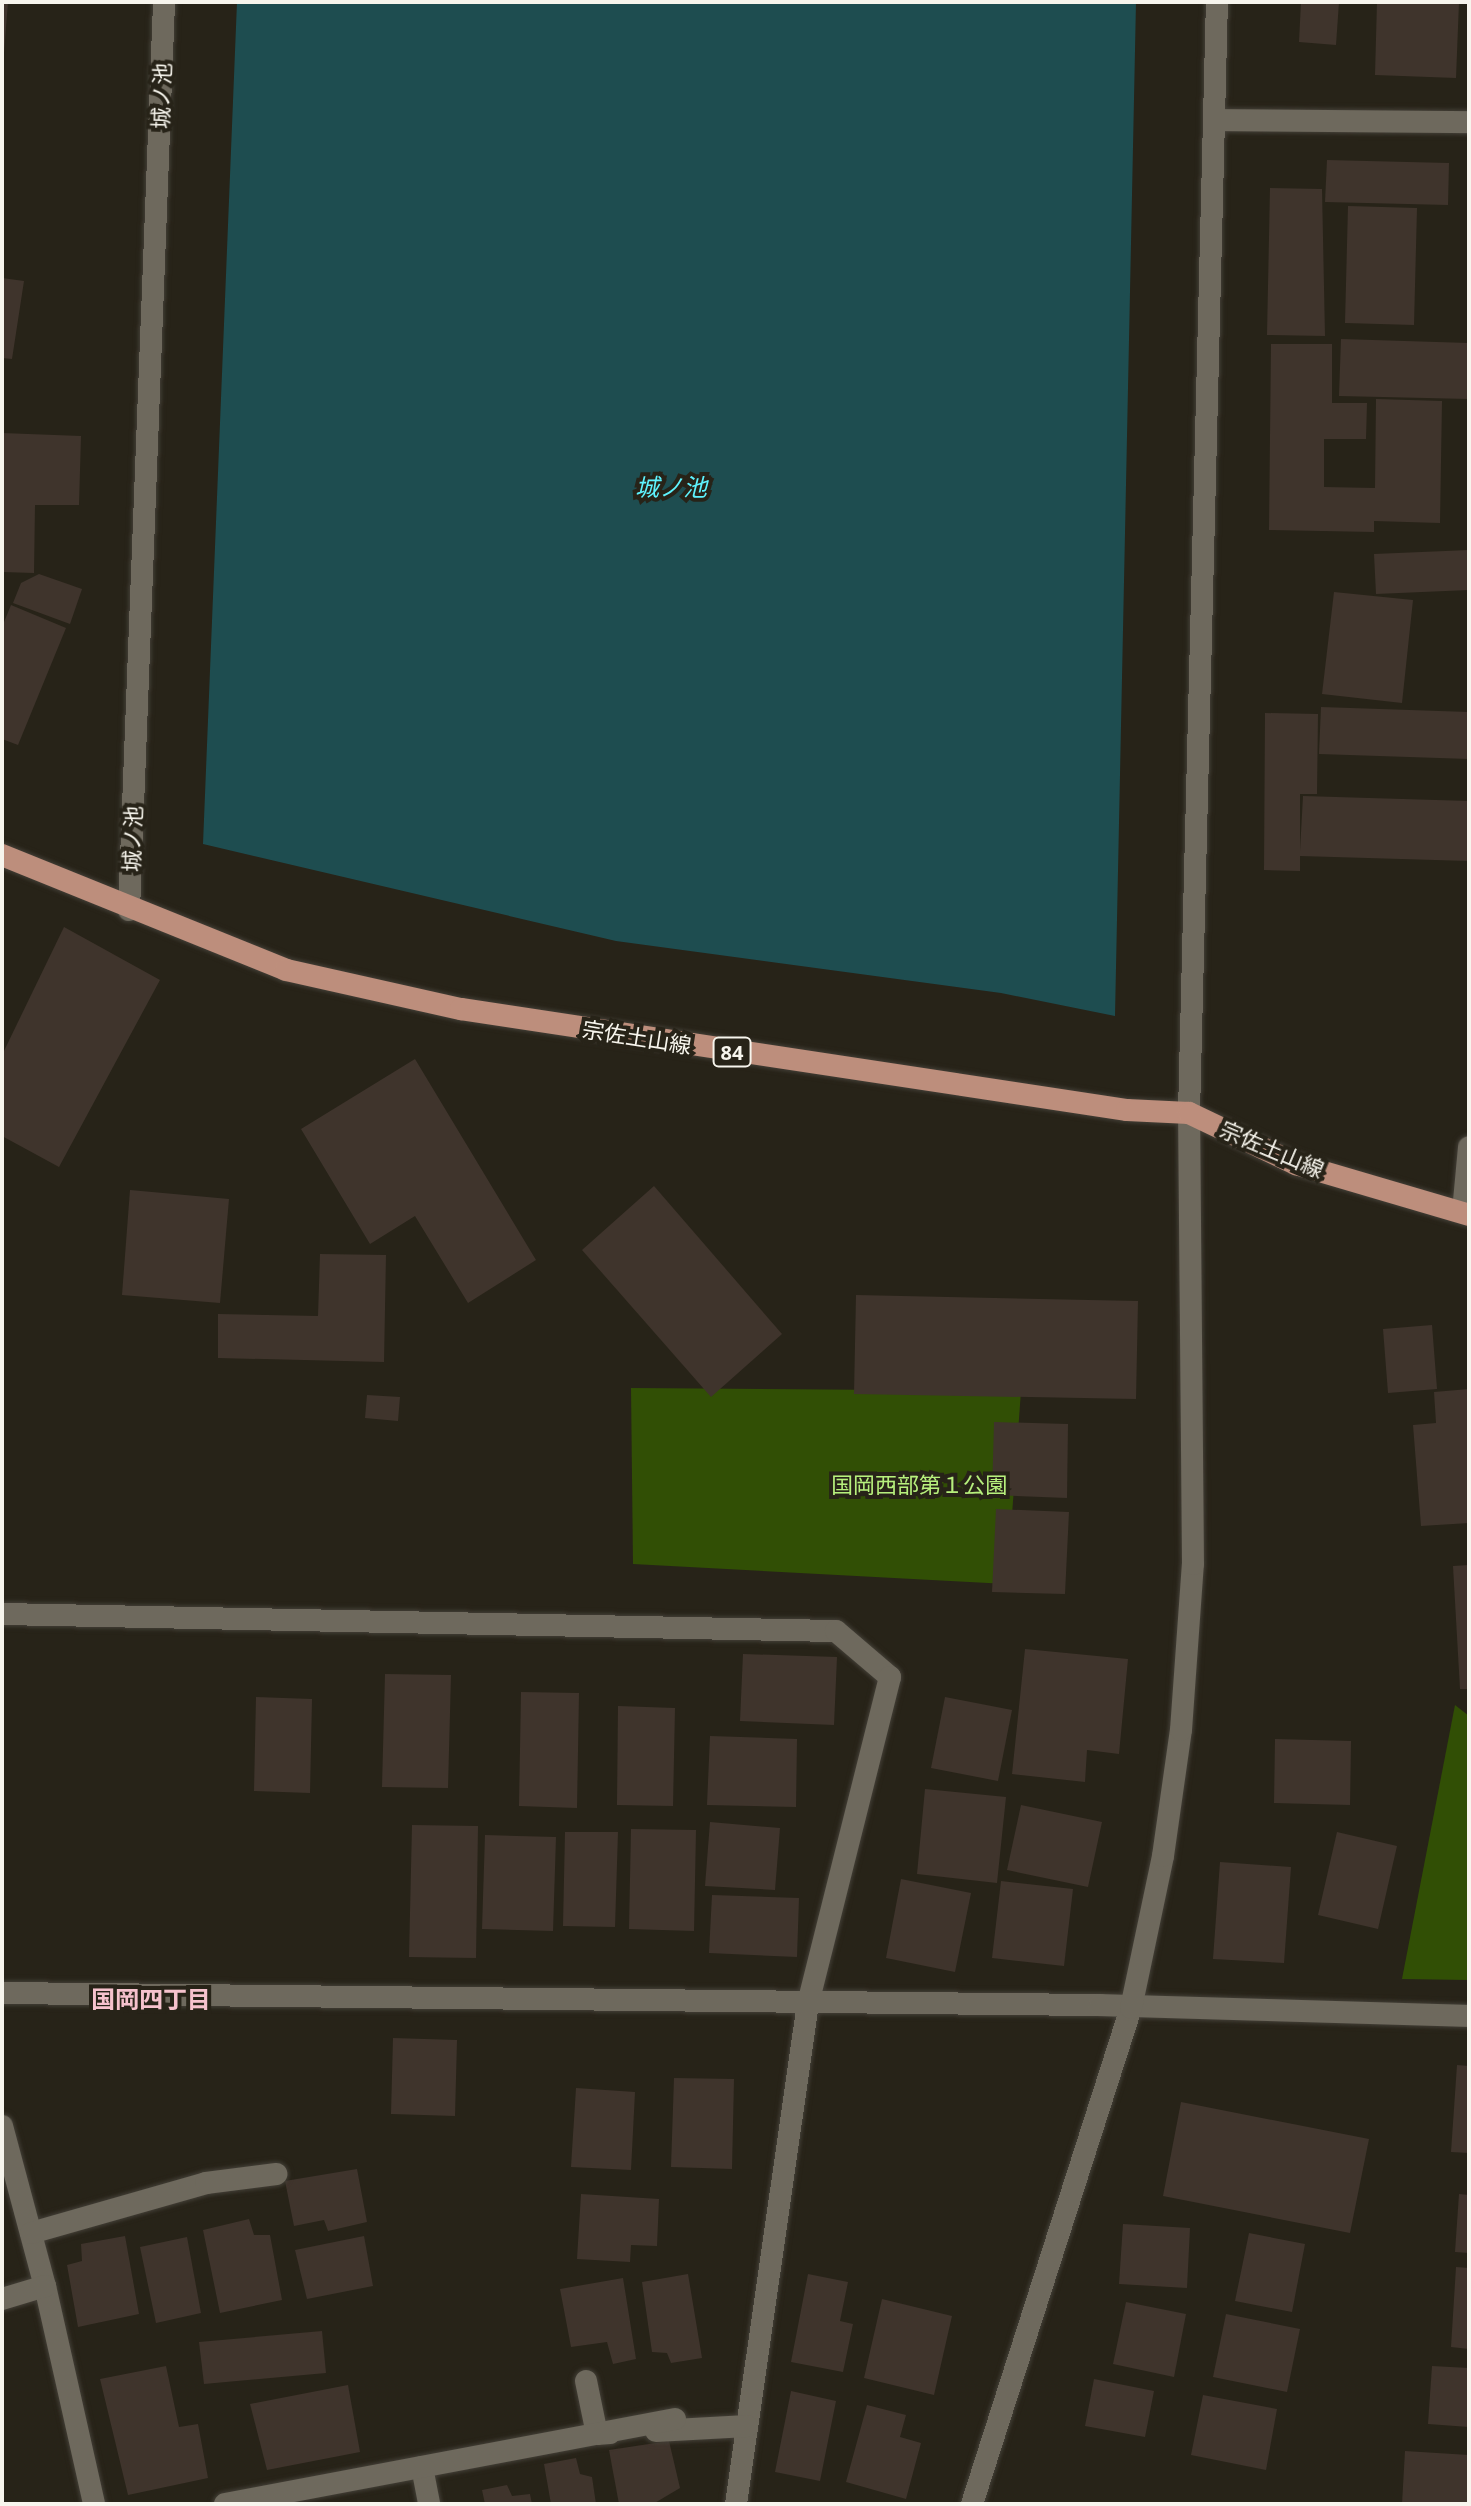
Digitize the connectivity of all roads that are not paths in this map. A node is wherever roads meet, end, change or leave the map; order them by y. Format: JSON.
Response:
{"nodes":[{"id":1,"x":164,"y":2,"type":"edge"},
{"id":2,"x":1217,"y":2,"type":"edge"},
{"id":3,"x":1218,"y":120,"type":"junction"},
{"id":4,"x":1469,"y":122,"type":"edge"},
{"id":5,"x":2,"y":855,"type":"edge"},
{"id":6,"x":129,"y":910,"type":"junction"},
{"id":7,"x":1189,"y":1113,"type":"junction"},
{"id":8,"x":1469,"y":1147,"type":"edge"},
{"id":9,"x":1466,"y":1214,"type":"edge"},
{"id":10,"x":2,"y":1614,"type":"edge"},
{"id":11,"x":2,"y":1993,"type":"edge"},
{"id":12,"x":808,"y":2003,"type":"junction"},
{"id":13,"x":1131,"y":2008,"type":"junction"},
{"id":14,"x":1469,"y":2016,"type":"edge"},
{"id":15,"x":2,"y":2126,"type":"edge"},
{"id":16,"x":276,"y":2174,"type":"dead end"},
{"id":17,"x":31,"y":2233,"type":"junction"},
{"id":18,"x":45,"y":2286,"type":"junction"},
{"id":19,"x":2,"y":2299,"type":"edge"},
{"id":20,"x":586,"y":2381,"type":"dead end"},
{"id":21,"x":675,"y":2419,"type":"dead end"},
{"id":22,"x":747,"y":2426,"type":"junction"},
{"id":23,"x":597,"y":2434,"type":"junction"},
{"id":24,"x":422,"y":2467,"type":"junction"},
{"id":25,"x":94,"y":2504,"type":"edge"},
{"id":26,"x":225,"y":2504,"type":"edge"},
{"id":27,"x":429,"y":2504,"type":"edge"},
{"id":28,"x":736,"y":2504,"type":"edge"},
{"id":29,"x":972,"y":2504,"type":"edge"}],
"edges":[{"from":1,"to":6,"type":"street","name":"城ノ池"},
{"from":2,"to":3,"type":"street"},
{"from":3,"to":4,"type":"street"},
{"from":3,"to":7,"type":"street"},
{"from":5,"to":6,"type":"main road","name":"宗佐土山線","number":"84"},
{"from":6,"to":7,"type":"main road","name":"宗佐土山線","number":"84"},
{"from":7,"to":9,"type":"main road","name":"宗佐土山線","number":"84"},
{"from":7,"to":13,"type":"street"},
{"from":8,"to":9,"type":"street"},
{"from":10,"to":12,"type":"street"},
{"from":11,"to":12,"type":"street"},
{"from":12,"to":13,"type":"street"},
{"from":12,"to":22,"type":"street"},
{"from":13,"to":14,"type":"street"},
{"from":13,"to":29,"type":"street"},
{"from":15,"to":17,"type":"street"},
{"from":16,"to":17,"type":"street"},
{"from":17,"to":18,"type":"street"},
{"from":18,"to":19,"type":"street"},
{"from":18,"to":25,"type":"street"},
{"from":20,"to":23,"type":"street"},
{"from":21,"to":23,"type":"street"},
{"from":22,"to":23,"type":"street"},
{"from":22,"to":28,"type":"street"},
{"from":23,"to":24,"type":"street"},
{"from":24,"to":26,"type":"street"},
{"from":24,"to":27,"type":"street"}]}
